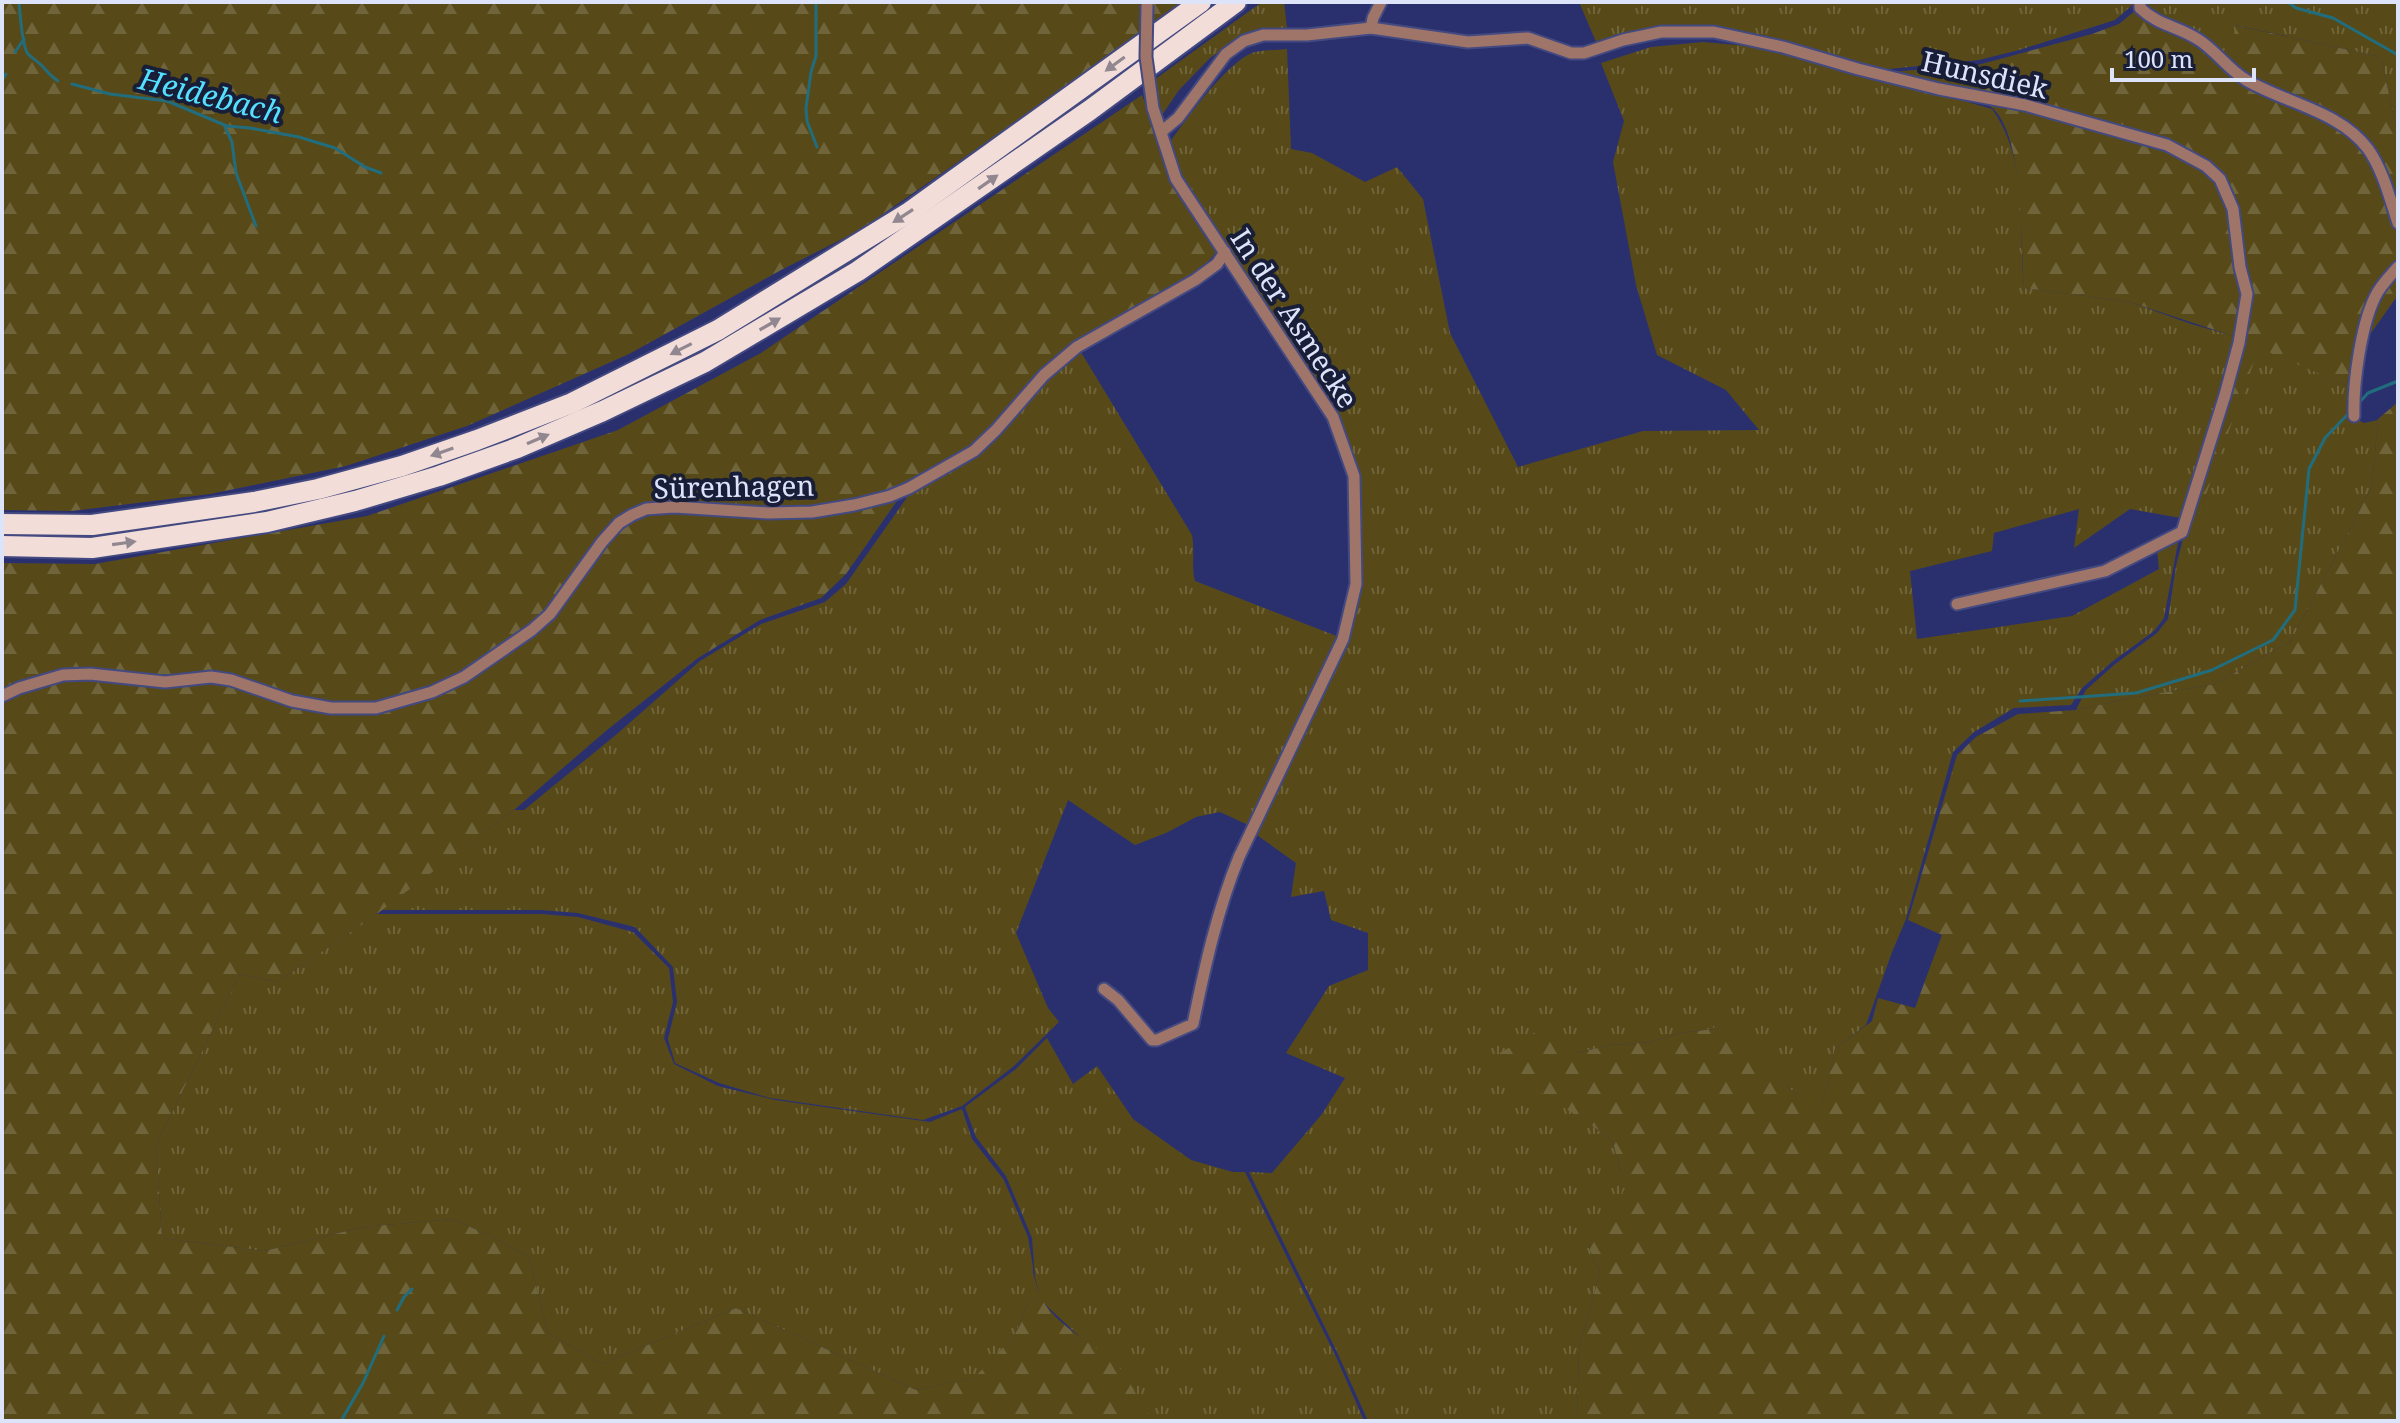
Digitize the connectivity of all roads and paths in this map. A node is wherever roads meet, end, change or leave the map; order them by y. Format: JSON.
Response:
{"nodes":[{"id":1,"x":1201,"y":2,"type":"edge"},
{"id":2,"x":1236,"y":2,"type":"edge"},
{"id":3,"x":1381,"y":2,"type":"edge"},
{"id":4,"x":2140,"y":2,"type":"edge"},
{"id":5,"x":1147,"y":3,"type":"edge"},
{"id":6,"x":1371,"y":28,"type":"junction"},
{"id":7,"x":1161,"y":132,"type":"junction"},
{"id":8,"x":2398,"y":223,"type":"edge"},
{"id":9,"x":1225,"y":252,"type":"junction"},
{"id":10,"x":2398,"y":267,"type":"edge"},
{"id":11,"x":2354,"y":416,"type":"dead end"},
{"id":12,"x":2,"y":524,"type":"edge"},
{"id":13,"x":2,"y":546,"type":"edge"},
{"id":14,"x":1957,"y":604,"type":"dead end"},
{"id":15,"x":2,"y":696,"type":"edge"},
{"id":16,"x":1104,"y":989,"type":"dead end"}],
"edges":[{"from":1,"to":12,"type":"highway","one_way":true},
{"from":13,"to":2,"type":"highway","one_way":true},
{"from":3,"to":6,"type":"street"},
{"from":4,"to":8,"type":"street"},
{"from":5,"to":7,"type":"street","name":"In der Asmecke","bridge":true},
{"from":6,"to":7,"type":"street","name":"Hunsdiek"},
{"from":6,"to":14,"type":"street","name":"Hunsdiek"},
{"from":7,"to":9,"type":"street","name":"In der Asmecke"},
{"from":9,"to":15,"type":"street","name":"Sürenhagen"},
{"from":9,"to":16,"type":"street","name":"In der Asmecke"},
{"from":10,"to":11,"type":"street"}]}
